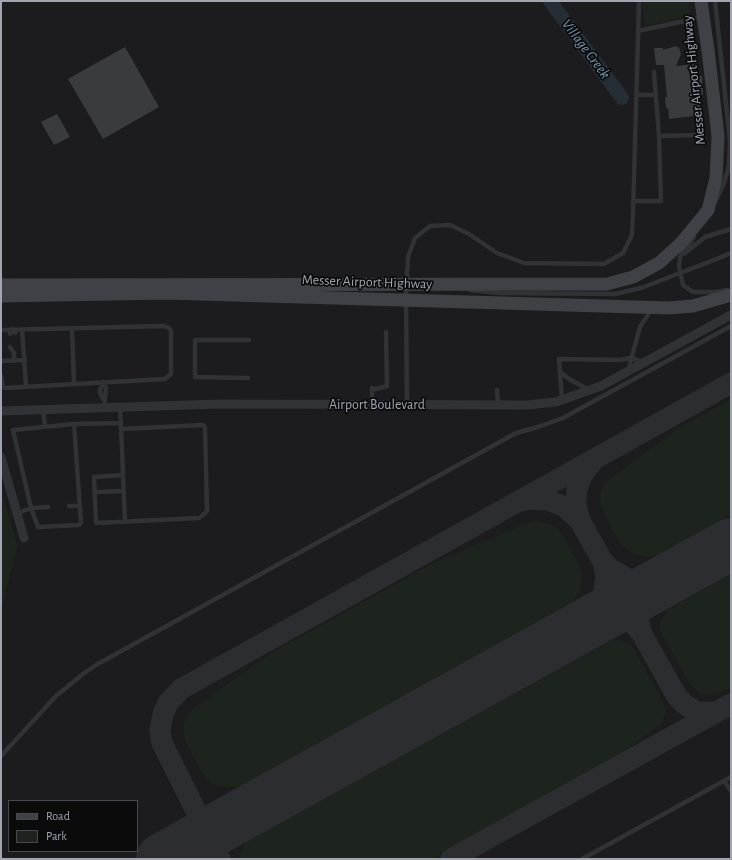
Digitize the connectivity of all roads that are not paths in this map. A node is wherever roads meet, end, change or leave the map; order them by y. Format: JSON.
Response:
{"nodes":[{"id":1,"x":639,"y":1,"type":"edge"},
{"id":2,"x":701,"y":1,"type":"edge"},
{"id":3,"x":715,"y":1,"type":"edge"},
{"id":4,"x":707,"y":17,"type":"dead end"},
{"id":5,"x":638,"y":31,"type":"junction"},
{"id":6,"x":713,"y":41,"type":"dead end"},
{"id":7,"x":720,"y":55,"type":"junction"},
{"id":8,"x":654,"y":72,"type":"dead end"},
{"id":9,"x":636,"y":95,"type":"junction"},
{"id":10,"x":656,"y":95,"type":"junction"},
{"id":11,"x":698,"y":135,"type":"dead end"},
{"id":12,"x":659,"y":136,"type":"junction"},
{"id":13,"x":633,"y":201,"type":"junction"},
{"id":14,"x":708,"y":210,"type":"junction"},
{"id":15,"x":731,"y":229,"type":"edge"},
{"id":16,"x":731,"y":253,"type":"edge"},
{"id":17,"x":680,"y":257,"type":"junction"},
{"id":18,"x":1,"y":285,"type":"edge"},
{"id":19,"x":406,"y":285,"type":"junction"},
{"id":20,"x":731,"y":289,"type":"edge"},
{"id":21,"x":731,"y":295,"type":"edge"},
{"id":22,"x":1,"y":296,"type":"edge"},
{"id":23,"x":406,"y":299,"type":"junction"},
{"id":24,"x":652,"y":308,"type":"junction"},
{"id":25,"x":731,"y":315,"type":"edge"},
{"id":26,"x":731,"y":326,"type":"edge"},
{"id":27,"x":22,"y":329,"type":"junction"},
{"id":28,"x":72,"y":329,"type":"junction"},
{"id":29,"x":1,"y":330,"type":"edge"},
{"id":30,"x":386,"y":332,"type":"dead end"},
{"id":31,"x":249,"y":340,"type":"dead end"},
{"id":32,"x":10,"y":347,"type":"dead end"},
{"id":33,"x":16,"y":347,"type":"dead end"},
{"id":34,"x":14,"y":353,"type":"junction"},
{"id":35,"x":631,"y":358,"type":"junction"},
{"id":36,"x":25,"y":360,"type":"junction"},
{"id":37,"x":1,"y":361,"type":"edge"},
{"id":38,"x":14,"y":361,"type":"junction"},
{"id":39,"x":646,"y":362,"type":"junction"},
{"id":40,"x":560,"y":372,"type":"junction"},
{"id":41,"x":627,"y":373,"type":"junction"},
{"id":42,"x":1,"y":378,"type":"edge"},
{"id":43,"x":248,"y":378,"type":"dead end"},
{"id":44,"x":74,"y":383,"type":"junction"},
{"id":45,"x":103,"y":383,"type":"junction"},
{"id":46,"x":26,"y":387,"type":"junction"},
{"id":47,"x":498,"y":390,"type":"dead end"},
{"id":48,"x":591,"y":390,"type":"junction"},
{"id":49,"x":562,"y":400,"type":"junction"},
{"id":50,"x":104,"y":404,"type":"junction"},
{"id":51,"x":372,"y":405,"type":"junction"},
{"id":52,"x":407,"y":405,"type":"junction"},
{"id":53,"x":498,"y":405,"type":"junction"},
{"id":54,"x":120,"y":407,"type":"junction"},
{"id":55,"x":43,"y":410,"type":"junction"},
{"id":56,"x":1,"y":411,"type":"edge"},
{"id":57,"x":74,"y":424,"type":"junction"},
{"id":58,"x":45,"y":426,"type":"junction"},
{"id":59,"x":121,"y":426,"type":"junction"},
{"id":60,"x":1,"y":457,"type":"edge"},
{"id":61,"x":3,"y":473,"type":"edge"},
{"id":62,"x":123,"y":475,"type":"junction"},
{"id":63,"x":124,"y":491,"type":"junction"},
{"id":64,"x":95,"y":492,"type":"junction"},
{"id":65,"x":69,"y":506,"type":"dead end"},
{"id":66,"x":80,"y":506,"type":"junction"},
{"id":67,"x":48,"y":507,"type":"dead end"},
{"id":68,"x":31,"y":508,"type":"junction"},
{"id":69,"x":18,"y":513,"type":"junction"},
{"id":70,"x":125,"y":522,"type":"junction"},
{"id":71,"x":24,"y":538,"type":"dead end"},
{"id":72,"x":1,"y":756,"type":"edge"},
{"id":73,"x":731,"y":777,"type":"edge"},
{"id":74,"x":724,"y":781,"type":"junction"},
{"id":75,"x":731,"y":791,"type":"edge"},
{"id":76,"x":582,"y":859,"type":"edge"}],
"edges":[{"from":1,"to":5,"type":"lane"},
{"from":2,"to":14,"type":"main road","name":"Messer Airport Highway","bridge":true},
{"from":3,"to":7,"type":"lane"},
{"from":4,"to":5,"type":"lane"},
{"from":5,"to":9,"type":"lane"},
{"from":6,"to":7,"type":"lane"},
{"from":7,"to":14,"type":"lane"},
{"from":8,"to":10,"type":"lane"},
{"from":9,"to":10,"type":"lane"},
{"from":9,"to":13,"type":"lane"},
{"from":10,"to":12,"type":"lane"},
{"from":11,"to":12,"type":"lane"},
{"from":12,"to":13,"type":"lane"},
{"from":13,"to":19,"type":"lane"},
{"from":14,"to":17,"type":"lane"},
{"from":14,"to":19,"type":"main road","name":"Messer Airport Highway"},
{"from":15,"to":17,"type":"lane"},
{"from":16,"to":19,"type":"lane","name":"Messer Airport Highway","bridge":true},
{"from":17,"to":20,"type":"lane"},
{"from":18,"to":19,"type":"main road","name":"Messer Airport Highway"},
{"from":19,"to":23,"type":"lane"},
{"from":21,"to":24,"type":"main road","name":"Messer Airport Highway"},
{"from":22,"to":23,"type":"main road","name":"Messer Airport Highway"},
{"from":23,"to":24,"type":"main road","name":"Messer Airport Highway"},
{"from":23,"to":52,"type":"lane"},
{"from":24,"to":35,"type":"lane"},
{"from":25,"to":39,"type":"street","name":"Airport Boulevard"},
{"from":26,"to":72,"type":"lane"},
{"from":27,"to":28,"type":"lane"},
{"from":27,"to":29,"type":"lane"},
{"from":27,"to":36,"type":"lane"},
{"from":28,"to":44,"type":"lane"},
{"from":28,"to":45,"type":"lane"},
{"from":30,"to":51,"type":"lane"},
{"from":31,"to":43,"type":"lane"},
{"from":32,"to":34,"type":"lane"},
{"from":33,"to":34,"type":"lane"},
{"from":34,"to":38,"type":"lane"},
{"from":35,"to":39,"type":"lane"},
{"from":35,"to":40,"type":"lane"},
{"from":35,"to":41,"type":"lane"},
{"from":36,"to":38,"type":"lane"},
{"from":36,"to":46,"type":"lane"},
{"from":37,"to":38,"type":"lane"},
{"from":39,"to":41,"type":"street","name":"Airport Boulevard"},
{"from":40,"to":48,"type":"lane"},
{"from":40,"to":49,"type":"lane"},
{"from":41,"to":48,"type":"street","name":"Airport Boulevard"},
{"from":42,"to":46,"type":"lane"},
{"from":44,"to":45,"type":"lane"},
{"from":44,"to":46,"type":"lane"},
{"from":45,"to":50,"type":"lane"},
{"from":47,"to":53,"type":"lane"},
{"from":48,"to":49,"type":"street","name":"Airport Boulevard"},
{"from":49,"to":53,"type":"street","name":"Airport Boulevard"},
{"from":50,"to":54,"type":"street","name":"Airport Boulevard"},
{"from":50,"to":55,"type":"street","name":"Airport Boulevard"},
{"from":51,"to":52,"type":"street","name":"Airport Boulevard"},
{"from":51,"to":54,"type":"street","name":"Airport Boulevard"},
{"from":52,"to":53,"type":"street","name":"Airport Boulevard"},
{"from":54,"to":59,"type":"lane"},
{"from":55,"to":56,"type":"street","name":"Airport Boulevard"},
{"from":55,"to":58,"type":"lane"},
{"from":57,"to":58,"type":"lane"},
{"from":57,"to":59,"type":"lane"},
{"from":57,"to":66,"type":"lane"},
{"from":58,"to":68,"type":"lane"},
{"from":59,"to":62,"type":"lane"},
{"from":59,"to":70,"type":"lane"},
{"from":60,"to":61,"type":"street"},
{"from":61,"to":69,"type":"street"},
{"from":62,"to":63,"type":"lane"},
{"from":62,"to":64,"type":"lane"},
{"from":63,"to":64,"type":"lane"},
{"from":63,"to":70,"type":"lane"},
{"from":64,"to":70,"type":"lane"},
{"from":65,"to":66,"type":"lane"},
{"from":66,"to":68,"type":"lane"},
{"from":67,"to":68,"type":"lane"},
{"from":68,"to":69,"type":"lane"},
{"from":69,"to":71,"type":"street"},
{"from":73,"to":74,"type":"lane"},
{"from":74,"to":75,"type":"lane"},
{"from":74,"to":76,"type":"lane"}]}
